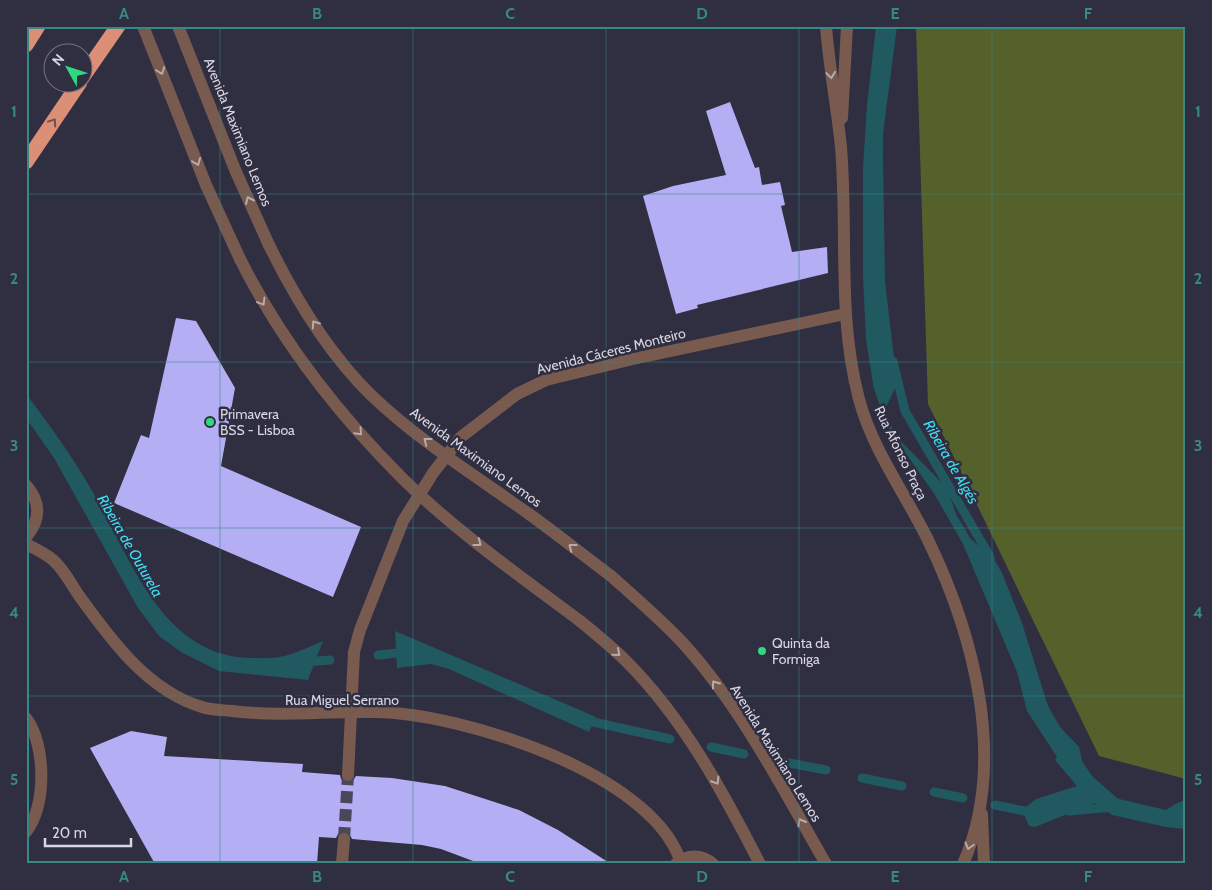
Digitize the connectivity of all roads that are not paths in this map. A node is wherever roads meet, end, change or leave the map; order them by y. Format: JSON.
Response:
{"nodes":[{"id":1,"x":38,"y":26,"type":"edge"},
{"id":2,"x":118,"y":26,"type":"edge"},
{"id":3,"x":143,"y":26,"type":"edge"},
{"id":4,"x":178,"y":26,"type":"edge"},
{"id":5,"x":826,"y":26,"type":"edge"},
{"id":6,"x":847,"y":26,"type":"edge"},
{"id":7,"x":26,"y":45,"type":"edge"},
{"id":8,"x":92,"y":64,"type":"edge"},
{"id":9,"x":73,"y":92,"type":"edge"},
{"id":10,"x":841,"y":148,"type":"junction"},
{"id":11,"x":26,"y":162,"type":"edge"},
{"id":12,"x":845,"y":314,"type":"junction"},
{"id":13,"x":26,"y":484,"type":"edge"},
{"id":14,"x":26,"y":537,"type":"edge"},
{"id":15,"x":26,"y":544,"type":"edge"},
{"id":16,"x":352,"y":712,"type":"junction"},
{"id":17,"x":26,"y":718,"type":"edge"},
{"id":18,"x":348,"y":775,"type":"tunnel mouth"},
{"id":19,"x":981,"y":794,"type":"junction"},
{"id":20,"x":26,"y":832,"type":"edge"},
{"id":21,"x":344,"y":839,"type":"tunnel mouth"},
{"id":22,"x":678,"y":862,"type":"edge"},
{"id":23,"x":342,"y":864,"type":"edge"},
{"id":24,"x":713,"y":864,"type":"edge"},
{"id":25,"x":760,"y":864,"type":"edge"},
{"id":26,"x":826,"y":864,"type":"edge"},
{"id":27,"x":963,"y":864,"type":"edge"},
{"id":28,"x":984,"y":864,"type":"edge"}],
"edges":[{"from":1,"to":7,"type":"highway"},
{"from":2,"to":8,"type":"highway"},
{"from":3,"to":25,"type":"street","one_way":true,"bridge":true},
{"from":26,"to":4,"type":"street","name":"Avenida Maximiano Lemos","one_way":true,"bridge":true},
{"from":5,"to":10,"type":"street","name":"Rua Afonso Praça","one_way":true},
{"from":6,"to":10,"type":"street"},
{"from":11,"to":9,"type":"highway","one_way":true},
{"from":10,"to":12,"type":"street","name":"Rua Afonso Praça"},
{"from":12,"to":16,"type":"street","name":"Avenida Cáceres Monteiro"},
{"from":12,"to":19,"type":"street","name":"Rua Afonso Praça"},
{"from":13,"to":14,"type":"street"},
{"from":15,"to":16,"type":"street","name":"Rua Miguel Serrano"},
{"from":16,"to":18,"type":"street","name":"Avenida Cáceres Monteiro"},
{"from":16,"to":22,"type":"street","name":"Rua Miguel Serrano"},
{"from":17,"to":20,"type":"street"},
{"from":19,"to":27,"type":"street","name":"Rua Afonso Praça","one_way":true},
{"from":19,"to":28,"type":"street","name":"Rua Afonso Praça"},
{"from":21,"to":23,"type":"street"},
{"from":22,"to":24,"type":"street","name":"Rua Miguel Serrano"}]}
